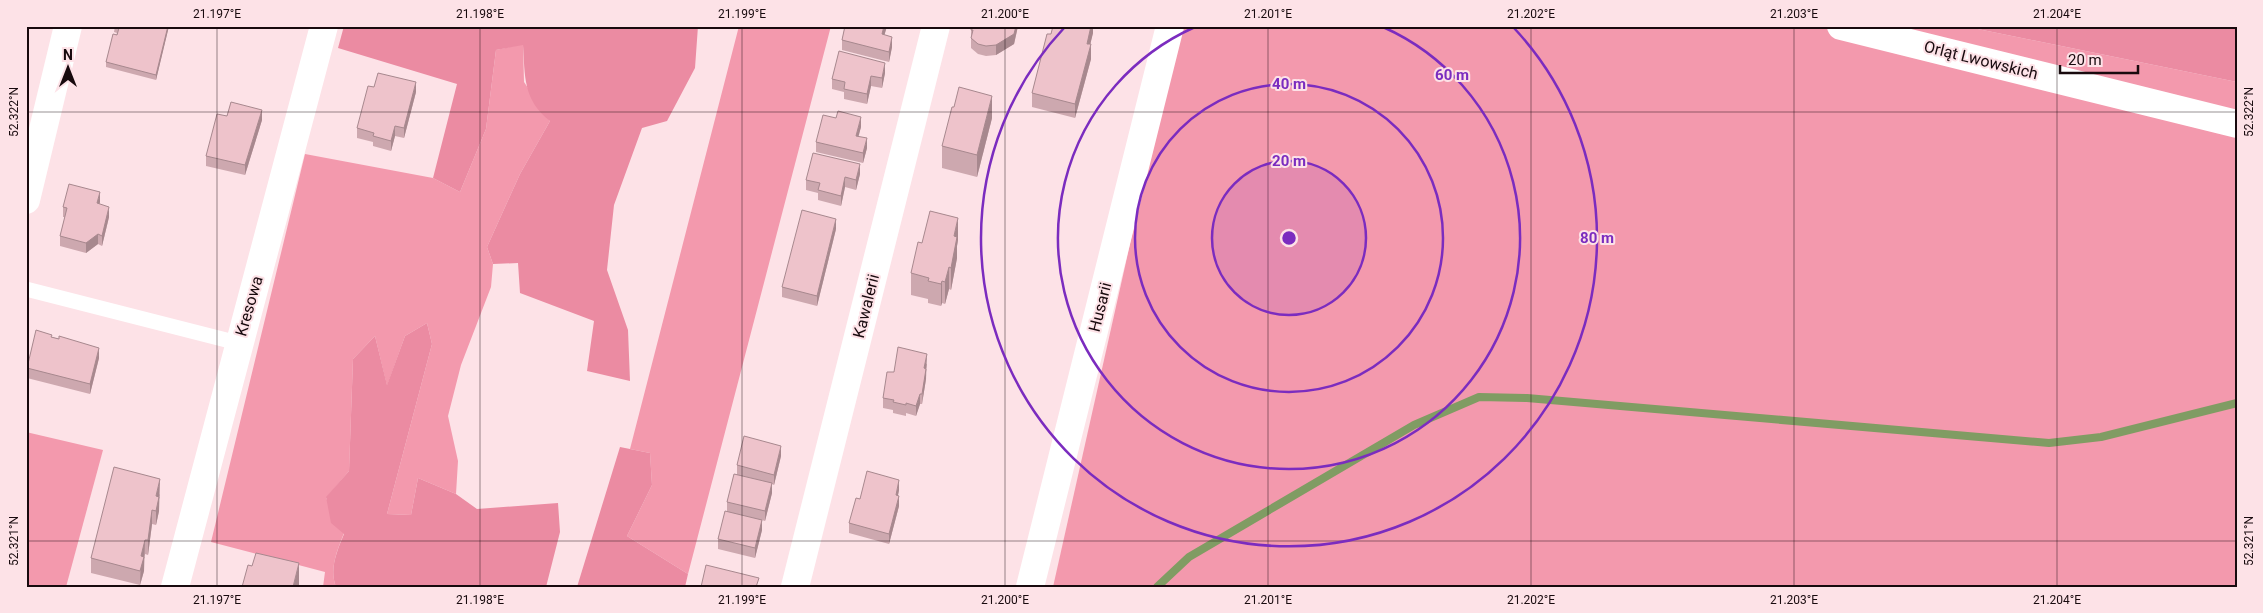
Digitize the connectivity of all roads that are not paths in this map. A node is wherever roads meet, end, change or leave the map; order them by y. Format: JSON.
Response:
{"nodes":[{"id":1,"x":68,"y":26,"type":"edge"},
{"id":2,"x":324,"y":26,"type":"edge"},
{"id":3,"x":936,"y":26,"type":"edge"},
{"id":4,"x":1170,"y":26,"type":"edge"},
{"id":5,"x":1841,"y":26,"type":"edge"},
{"id":6,"x":2237,"y":124,"type":"edge"},
{"id":7,"x":26,"y":200,"type":"edge"},
{"id":8,"x":26,"y":289,"type":"edge"},
{"id":9,"x":238,"y":343,"type":"junction"},
{"id":10,"x":175,"y":587,"type":"edge"},
{"id":11,"x":795,"y":587,"type":"edge"},
{"id":12,"x":1030,"y":587,"type":"edge"}],
"edges":[{"from":1,"to":7,"type":"street"},
{"from":2,"to":9,"type":"street","name":"Kresowa"},
{"from":3,"to":11,"type":"street","name":"Kawalerii"},
{"from":4,"to":12,"type":"street","name":"Husarii"},
{"from":5,"to":6,"type":"street","name":"Orląt Lwowskich"},
{"from":8,"to":9,"type":"lane"},
{"from":9,"to":10,"type":"street","name":"Kresowa"}]}
